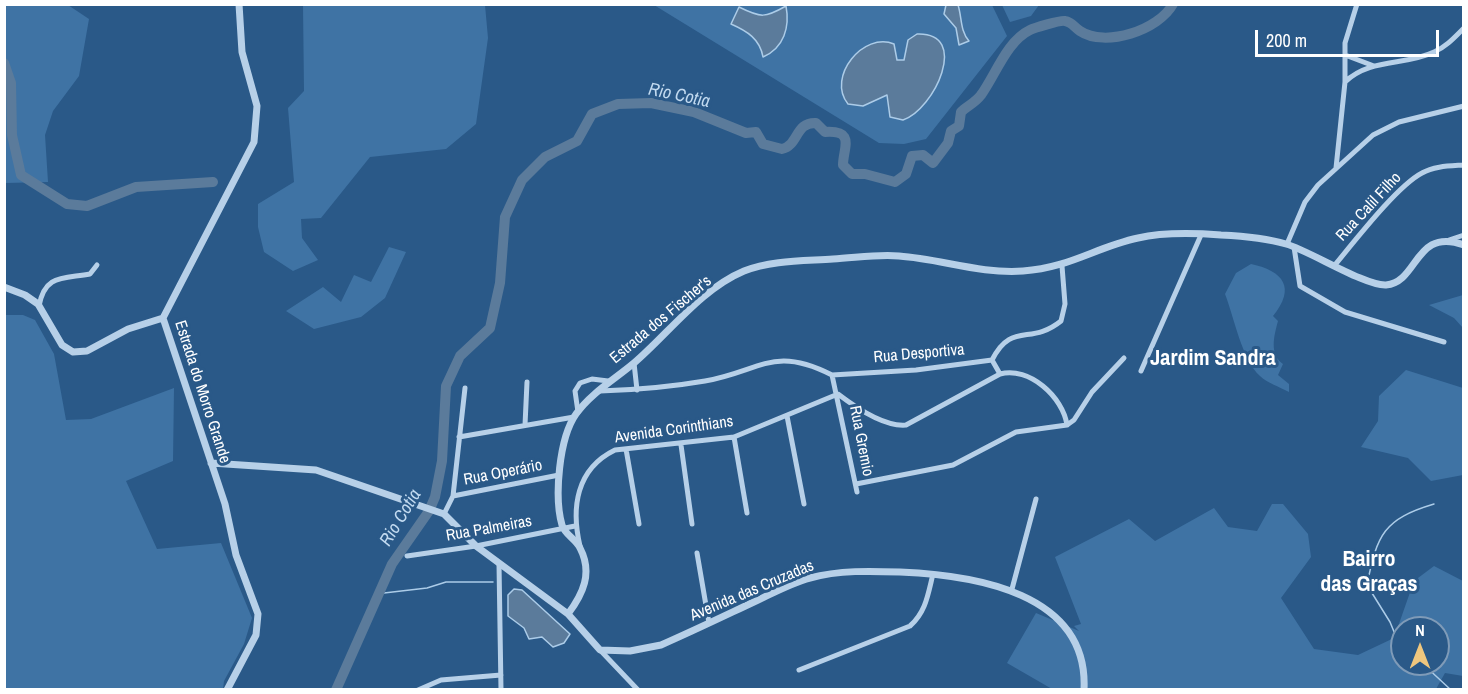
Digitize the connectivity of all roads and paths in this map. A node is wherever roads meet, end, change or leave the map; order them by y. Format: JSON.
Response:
{"nodes":[{"id":1,"x":239,"y":4,"type":"edge"},
{"id":2,"x":1357,"y":4,"type":"edge"},
{"id":3,"x":1464,"y":28,"type":"edge"},
{"id":4,"x":1345,"y":55,"type":"junction"},
{"id":5,"x":1374,"y":66,"type":"junction"},
{"id":6,"x":1345,"y":82,"type":"junction"},
{"id":7,"x":1464,"y":106,"type":"edge"},
{"id":8,"x":1464,"y":165,"type":"edge"},
{"id":9,"x":1336,"y":168,"type":"junction"},
{"id":10,"x":1201,"y":235,"type":"junction"},
{"id":11,"x":1464,"y":235,"type":"edge"},
{"id":12,"x":1449,"y":240,"type":"junction"},
{"id":13,"x":1464,"y":245,"type":"edge"},
{"id":14,"x":1290,"y":246,"type":"junction"},
{"id":15,"x":97,"y":266,"type":"dead end"},
{"id":16,"x":1062,"y":266,"type":"junction"},
{"id":17,"x":1334,"y":266,"type":"junction"},
{"id":18,"x":4,"y":287,"type":"edge"},
{"id":19,"x":39,"y":306,"type":"junction"},
{"id":20,"x":163,"y":318,"type":"junction"},
{"id":21,"x":1444,"y":342,"type":"dead end"},
{"id":22,"x":1124,"y":358,"type":"dead end"},
{"id":23,"x":992,"y":360,"type":"junction"},
{"id":24,"x":634,"y":363,"type":"junction"},
{"id":25,"x":1141,"y":371,"type":"dead end"},
{"id":26,"x":1000,"y":374,"type":"junction"},
{"id":27,"x":832,"y":375,"type":"junction"},
{"id":28,"x":608,"y":381,"type":"junction"},
{"id":29,"x":527,"y":382,"type":"dead end"},
{"id":30,"x":465,"y":388,"type":"dead end"},
{"id":31,"x":637,"y":390,"type":"junction"},
{"id":32,"x":600,"y":391,"type":"junction"},
{"id":33,"x":838,"y":394,"type":"junction"},
{"id":34,"x":576,"y":414,"type":"junction"},
{"id":35,"x":788,"y":416,"type":"junction"},
{"id":36,"x":525,"y":425,"type":"junction"},
{"id":37,"x":1067,"y":425,"type":"junction"},
{"id":38,"x":459,"y":437,"type":"junction"},
{"id":39,"x":734,"y":437,"type":"junction"},
{"id":40,"x":681,"y":445,"type":"junction"},
{"id":41,"x":626,"y":449,"type":"junction"},
{"id":42,"x":211,"y":464,"type":"junction"},
{"id":43,"x":559,"y":475,"type":"junction"},
{"id":44,"x":856,"y":484,"type":"junction"},
{"id":45,"x":857,"y":492,"type":"dead end"},
{"id":46,"x":453,"y":496,"type":"junction"},
{"id":47,"x":1036,"y":499,"type":"dead end"},
{"id":48,"x":804,"y":504,"type":"dead end"},
{"id":49,"x":747,"y":513,"type":"dead end"},
{"id":50,"x":444,"y":514,"type":"junction"},
{"id":51,"x":639,"y":524,"type":"dead end"},
{"id":52,"x":692,"y":524,"type":"dead end"},
{"id":53,"x":575,"y":526,"type":"junction"},
{"id":54,"x":563,"y":529,"type":"junction"},
{"id":55,"x":476,"y":546,"type":"junction"},
{"id":56,"x":580,"y":547,"type":"junction"},
{"id":57,"x":697,"y":553,"type":"dead end"},
{"id":58,"x":407,"y":556,"type":"dead end"},
{"id":59,"x":499,"y":564,"type":"junction"},
{"id":60,"x":933,"y":574,"type":"junction"},
{"id":61,"x":1012,"y":589,"type":"junction"},
{"id":62,"x":568,"y":614,"type":"junction"},
{"id":63,"x":709,"y":623,"type":"junction"},
{"id":64,"x":600,"y":650,"type":"junction"},
{"id":65,"x":799,"y":670,"type":"dead end"},
{"id":66,"x":501,"y":675,"type":"junction"},
{"id":67,"x":226,"y":690,"type":"edge"},
{"id":68,"x":418,"y":690,"type":"edge"},
{"id":69,"x":501,"y":690,"type":"edge"},
{"id":70,"x":638,"y":690,"type":"edge"},
{"id":71,"x":1084,"y":690,"type":"edge"}],
"edges":[{"from":1,"to":20,"type":"street","name":"Estrada do Morro Grande"},
{"from":2,"to":4,"type":"street"},
{"from":3,"to":5,"type":"street"},
{"from":4,"to":5,"type":"street"},
{"from":4,"to":6,"type":"street"},
{"from":5,"to":6,"type":"street"},
{"from":6,"to":9,"type":"street"},
{"from":7,"to":9,"type":"street"},
{"from":8,"to":17,"type":"street","name":"Rua Calil Filho"},
{"from":9,"to":14,"type":"street"},
{"from":10,"to":14,"type":"street","name":"Estrada dos Fischer's"},
{"from":10,"to":16,"type":"street","name":"Estrada dos Fischer's"},
{"from":10,"to":25,"type":"street"},
{"from":11,"to":12,"type":"street"},
{"from":12,"to":13,"type":"street"},
{"from":12,"to":17,"type":"street","name":"Estrada dos Fischer's"},
{"from":14,"to":17,"type":"street","name":"Estrada dos Fischer's"},
{"from":14,"to":21,"type":"street"},
{"from":15,"to":19,"type":"street"},
{"from":16,"to":23,"type":"street"},
{"from":16,"to":24,"type":"street","name":"Estrada dos Fischer's"},
{"from":18,"to":19,"type":"street"},
{"from":19,"to":20,"type":"street"},
{"from":20,"to":42,"type":"street","name":"Estrada do Morro Grande"},
{"from":22,"to":37,"type":"street"},
{"from":23,"to":26,"type":"street"},
{"from":23,"to":27,"type":"street","name":"Rua Desportiva"},
{"from":24,"to":28,"type":"street","name":"Estrada dos Fischer's"},
{"from":24,"to":31,"type":"street"},
{"from":26,"to":33,"type":"street"},
{"from":26,"to":37,"type":"street"},
{"from":27,"to":31,"type":"street"},
{"from":27,"to":33,"type":"street","name":"Rua Gremio"},
{"from":28,"to":32,"type":"street","name":"Estrada dos Fischer's"},
{"from":28,"to":34,"type":"street"},
{"from":29,"to":36,"type":"street"},
{"from":30,"to":38,"type":"street"},
{"from":31,"to":32,"type":"street"},
{"from":32,"to":34,"type":"street","name":"Estrada dos Fischer's"},
{"from":33,"to":35,"type":"street","name":"Avenida Corinthians"},
{"from":33,"to":44,"type":"street","name":"Rua Gremio"},
{"from":34,"to":36,"type":"street"},
{"from":34,"to":43,"type":"street"},
{"from":35,"to":39,"type":"street","name":"Avenida Corinthians"},
{"from":35,"to":48,"type":"street"},
{"from":36,"to":38,"type":"street"},
{"from":37,"to":44,"type":"street"},
{"from":38,"to":46,"type":"street"},
{"from":39,"to":40,"type":"street","name":"Avenida Corinthians"},
{"from":39,"to":49,"type":"street"},
{"from":40,"to":41,"type":"street","name":"Avenida Corinthians"},
{"from":40,"to":52,"type":"street"},
{"from":41,"to":51,"type":"street"},
{"from":41,"to":53,"type":"street","name":"Avenida Corinthians"},
{"from":42,"to":50,"type":"street"},
{"from":42,"to":67,"type":"street","name":"Estrada do Morro Grande"},
{"from":43,"to":46,"type":"street","name":"Rua Operário"},
{"from":43,"to":54,"type":"street"},
{"from":44,"to":45,"type":"street","name":"Rua Gremio"},
{"from":46,"to":50,"type":"street"},
{"from":47,"to":61,"type":"street"},
{"from":50,"to":55,"type":"street"},
{"from":53,"to":54,"type":"street","name":"Rua Palmeiras"},
{"from":53,"to":56,"type":"street","name":"Avenida Corinthians"},
{"from":54,"to":55,"type":"street","name":"Rua Palmeiras"},
{"from":54,"to":56,"type":"street"},
{"from":55,"to":58,"type":"street","name":"Rua Palmeiras"},
{"from":55,"to":59,"type":"street"},
{"from":56,"to":62,"type":"street"},
{"from":57,"to":63,"type":"street"},
{"from":59,"to":62,"type":"street"},
{"from":59,"to":66,"type":"street"},
{"from":60,"to":61,"type":"street","name":"Avenida das Cruzadas"},
{"from":60,"to":63,"type":"street","name":"Avenida das Cruzadas"},
{"from":60,"to":65,"type":"street"},
{"from":61,"to":71,"type":"street","name":"Avenida das Cruzadas"},
{"from":62,"to":64,"type":"street"},
{"from":63,"to":64,"type":"street","name":"Avenida das Cruzadas"},
{"from":64,"to":70,"type":"street"},
{"from":66,"to":68,"type":"street"},
{"from":66,"to":69,"type":"street"}]}
